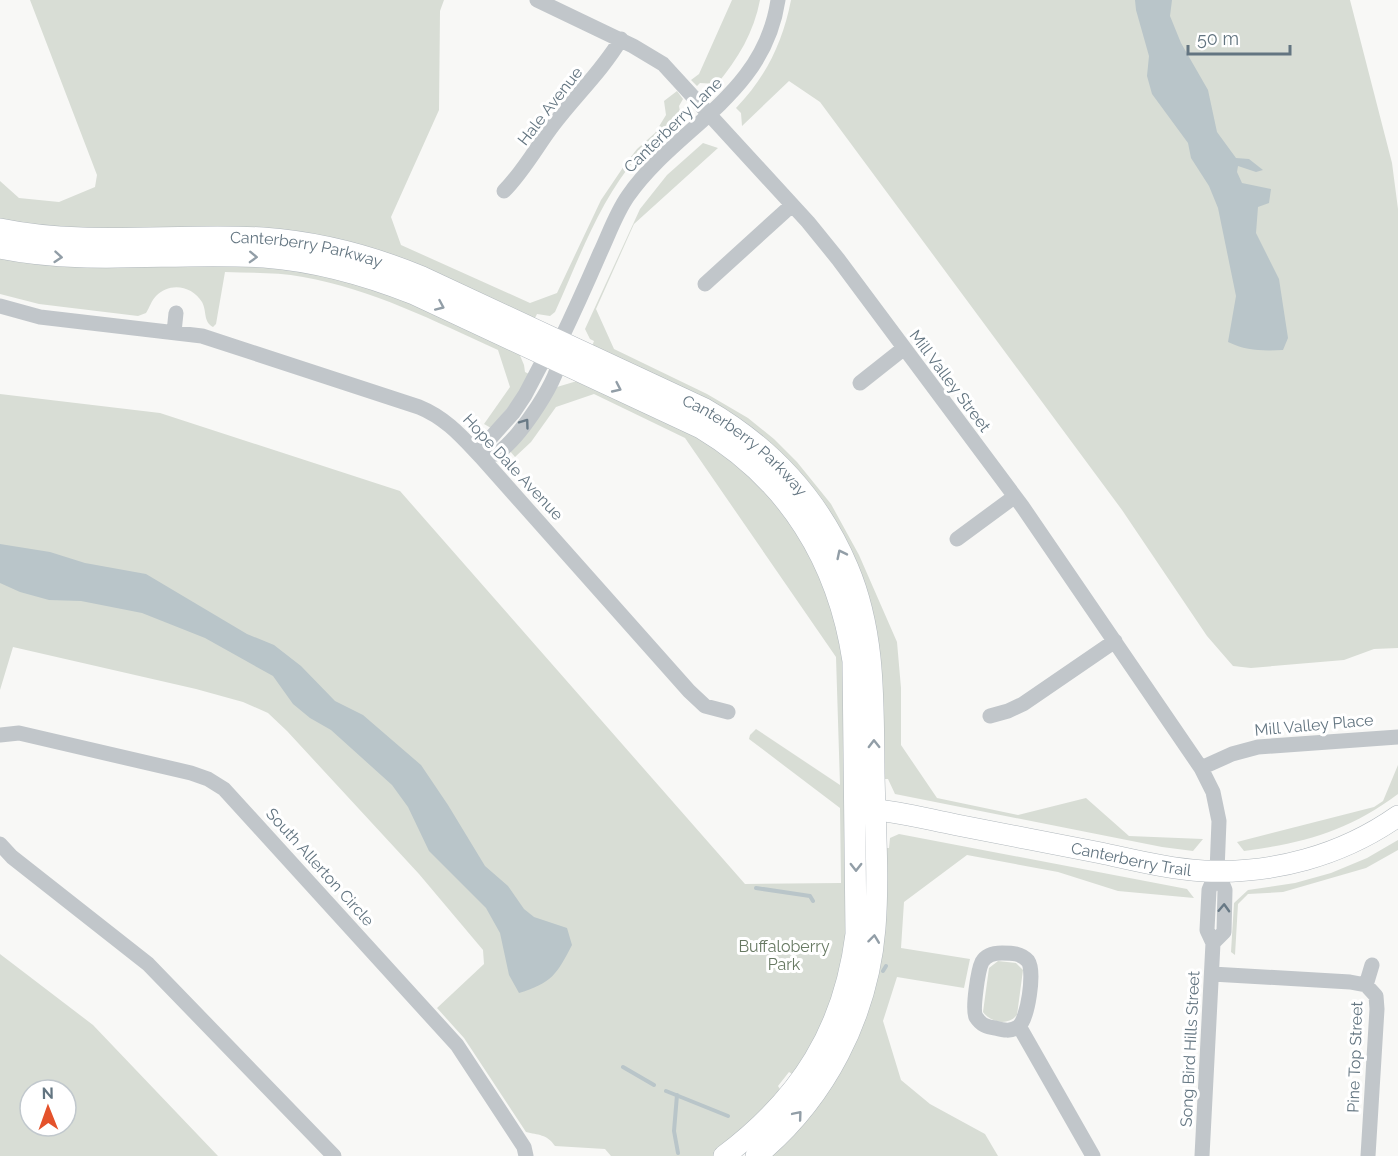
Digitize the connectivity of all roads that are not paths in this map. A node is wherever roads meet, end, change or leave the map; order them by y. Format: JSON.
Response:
{"nodes":[{"id":1,"x":537,"y":0,"type":"edge"},
{"id":2,"x":778,"y":0,"type":"edge"},
{"id":3,"x":621,"y":39,"type":"junction"},
{"id":4,"x":710,"y":114,"type":"junction"},
{"id":5,"x":504,"y":191,"type":"dead end"},
{"id":6,"x":792,"y":205,"type":"junction"},
{"id":7,"x":0,"y":229,"type":"edge"},
{"id":8,"x":0,"y":248,"type":"edge"},
{"id":9,"x":705,"y":284,"type":"dead end"},
{"id":10,"x":0,"y":306,"type":"edge"},
{"id":11,"x":176,"y":313,"type":"dead end"},
{"id":12,"x":174,"y":332,"type":"junction"},
{"id":13,"x":903,"y":349,"type":"junction"},
{"id":14,"x":556,"y":352,"type":"junction"},
{"id":15,"x":860,"y":383,"type":"dead end"},
{"id":16,"x":481,"y":457,"type":"junction"},
{"id":17,"x":1014,"y":497,"type":"junction"},
{"id":18,"x":957,"y":539,"type":"dead end"},
{"id":19,"x":1115,"y":641,"type":"junction"},
{"id":20,"x":728,"y":712,"type":"dead end"},
{"id":21,"x":990,"y":716,"type":"dead end"},
{"id":22,"x":0,"y":735,"type":"edge"},
{"id":23,"x":1398,"y":737,"type":"edge"},
{"id":24,"x":1201,"y":768,"type":"junction"},
{"id":25,"x":865,"y":809,"type":"junction"},
{"id":26,"x":1398,"y":816,"type":"edge"},
{"id":27,"x":0,"y":844,"type":"edge"},
{"id":28,"x":1217,"y":871,"type":"junction"},
{"id":29,"x":1372,"y":965,"type":"dead end"},
{"id":30,"x":1212,"y":974,"type":"junction"},
{"id":31,"x":1366,"y":985,"type":"junction"},
{"id":32,"x":1019,"y":1026,"type":"junction"},
{"id":33,"x":334,"y":1156,"type":"edge"},
{"id":34,"x":526,"y":1156,"type":"edge"},
{"id":35,"x":724,"y":1156,"type":"edge"},
{"id":36,"x":756,"y":1156,"type":"edge"},
{"id":37,"x":1093,"y":1156,"type":"edge"},
{"id":38,"x":1202,"y":1156,"type":"edge"},
{"id":39,"x":1368,"y":1156,"type":"edge"}],
"edges":[{"from":1,"to":3,"type":"street","name":"Mill Valley Street"},
{"from":2,"to":4,"type":"street","name":"Canterberry Lane"},
{"from":3,"to":4,"type":"street","name":"Mill Valley Street"},
{"from":3,"to":5,"type":"street","name":"Hale Avenue"},
{"from":4,"to":6,"type":"street","name":"Mill Valley Street"},
{"from":4,"to":14,"type":"street","name":"Canterberry Lane"},
{"from":6,"to":9,"type":"street"},
{"from":6,"to":13,"type":"street","name":"Mill Valley Street"},
{"from":7,"to":14,"type":"street","name":"Canterberry Parkway"},
{"from":8,"to":14,"type":"street","name":"Canterberry Parkway","one_way":true},
{"from":10,"to":12,"type":"street","name":"Hope Dale Avenue"},
{"from":11,"to":12,"type":"street"},
{"from":12,"to":16,"type":"street","name":"Hope Dale Avenue"},
{"from":13,"to":15,"type":"street"},
{"from":13,"to":17,"type":"street","name":"Mill Valley Street"},
{"from":14,"to":16,"type":"street","name":"Canterberry Lane"},
{"from":14,"to":25,"type":"street","name":"Canterberry Parkway"},
{"from":16,"to":20,"type":"street","name":"Hope Dale Avenue"},
{"from":17,"to":18,"type":"street"},
{"from":17,"to":19,"type":"street","name":"Mill Valley Street"},
{"from":19,"to":21,"type":"street"},
{"from":19,"to":24,"type":"street","name":"Mill Valley Street"},
{"from":22,"to":34,"type":"street","name":"South Allerton Circle"},
{"from":23,"to":24,"type":"street","name":"Mill Valley Place"},
{"from":24,"to":28,"type":"street","name":"Mill Valley Street"},
{"from":25,"to":28,"type":"street","name":"Canterberry Trail"},
{"from":25,"to":35,"type":"street","name":"Canterberry Parkway","one_way":true},
{"from":36,"to":25,"type":"street","name":"Canterberry Parkway","one_way":true},
{"from":26,"to":28,"type":"street","name":"Canterberry Trail"},
{"from":27,"to":33,"type":"street"},
{"from":28,"to":30,"type":"street","name":"Song Bird Hills Street"},
{"from":29,"to":31,"type":"street","name":"Pine Top Street"},
{"from":30,"to":31,"type":"street"},
{"from":30,"to":38,"type":"street","name":"Song Bird Hills Street"},
{"from":31,"to":39,"type":"street","name":"Pine Top Street"},
{"from":32,"to":32,"type":"street"},
{"from":32,"to":37,"type":"street"}]}
